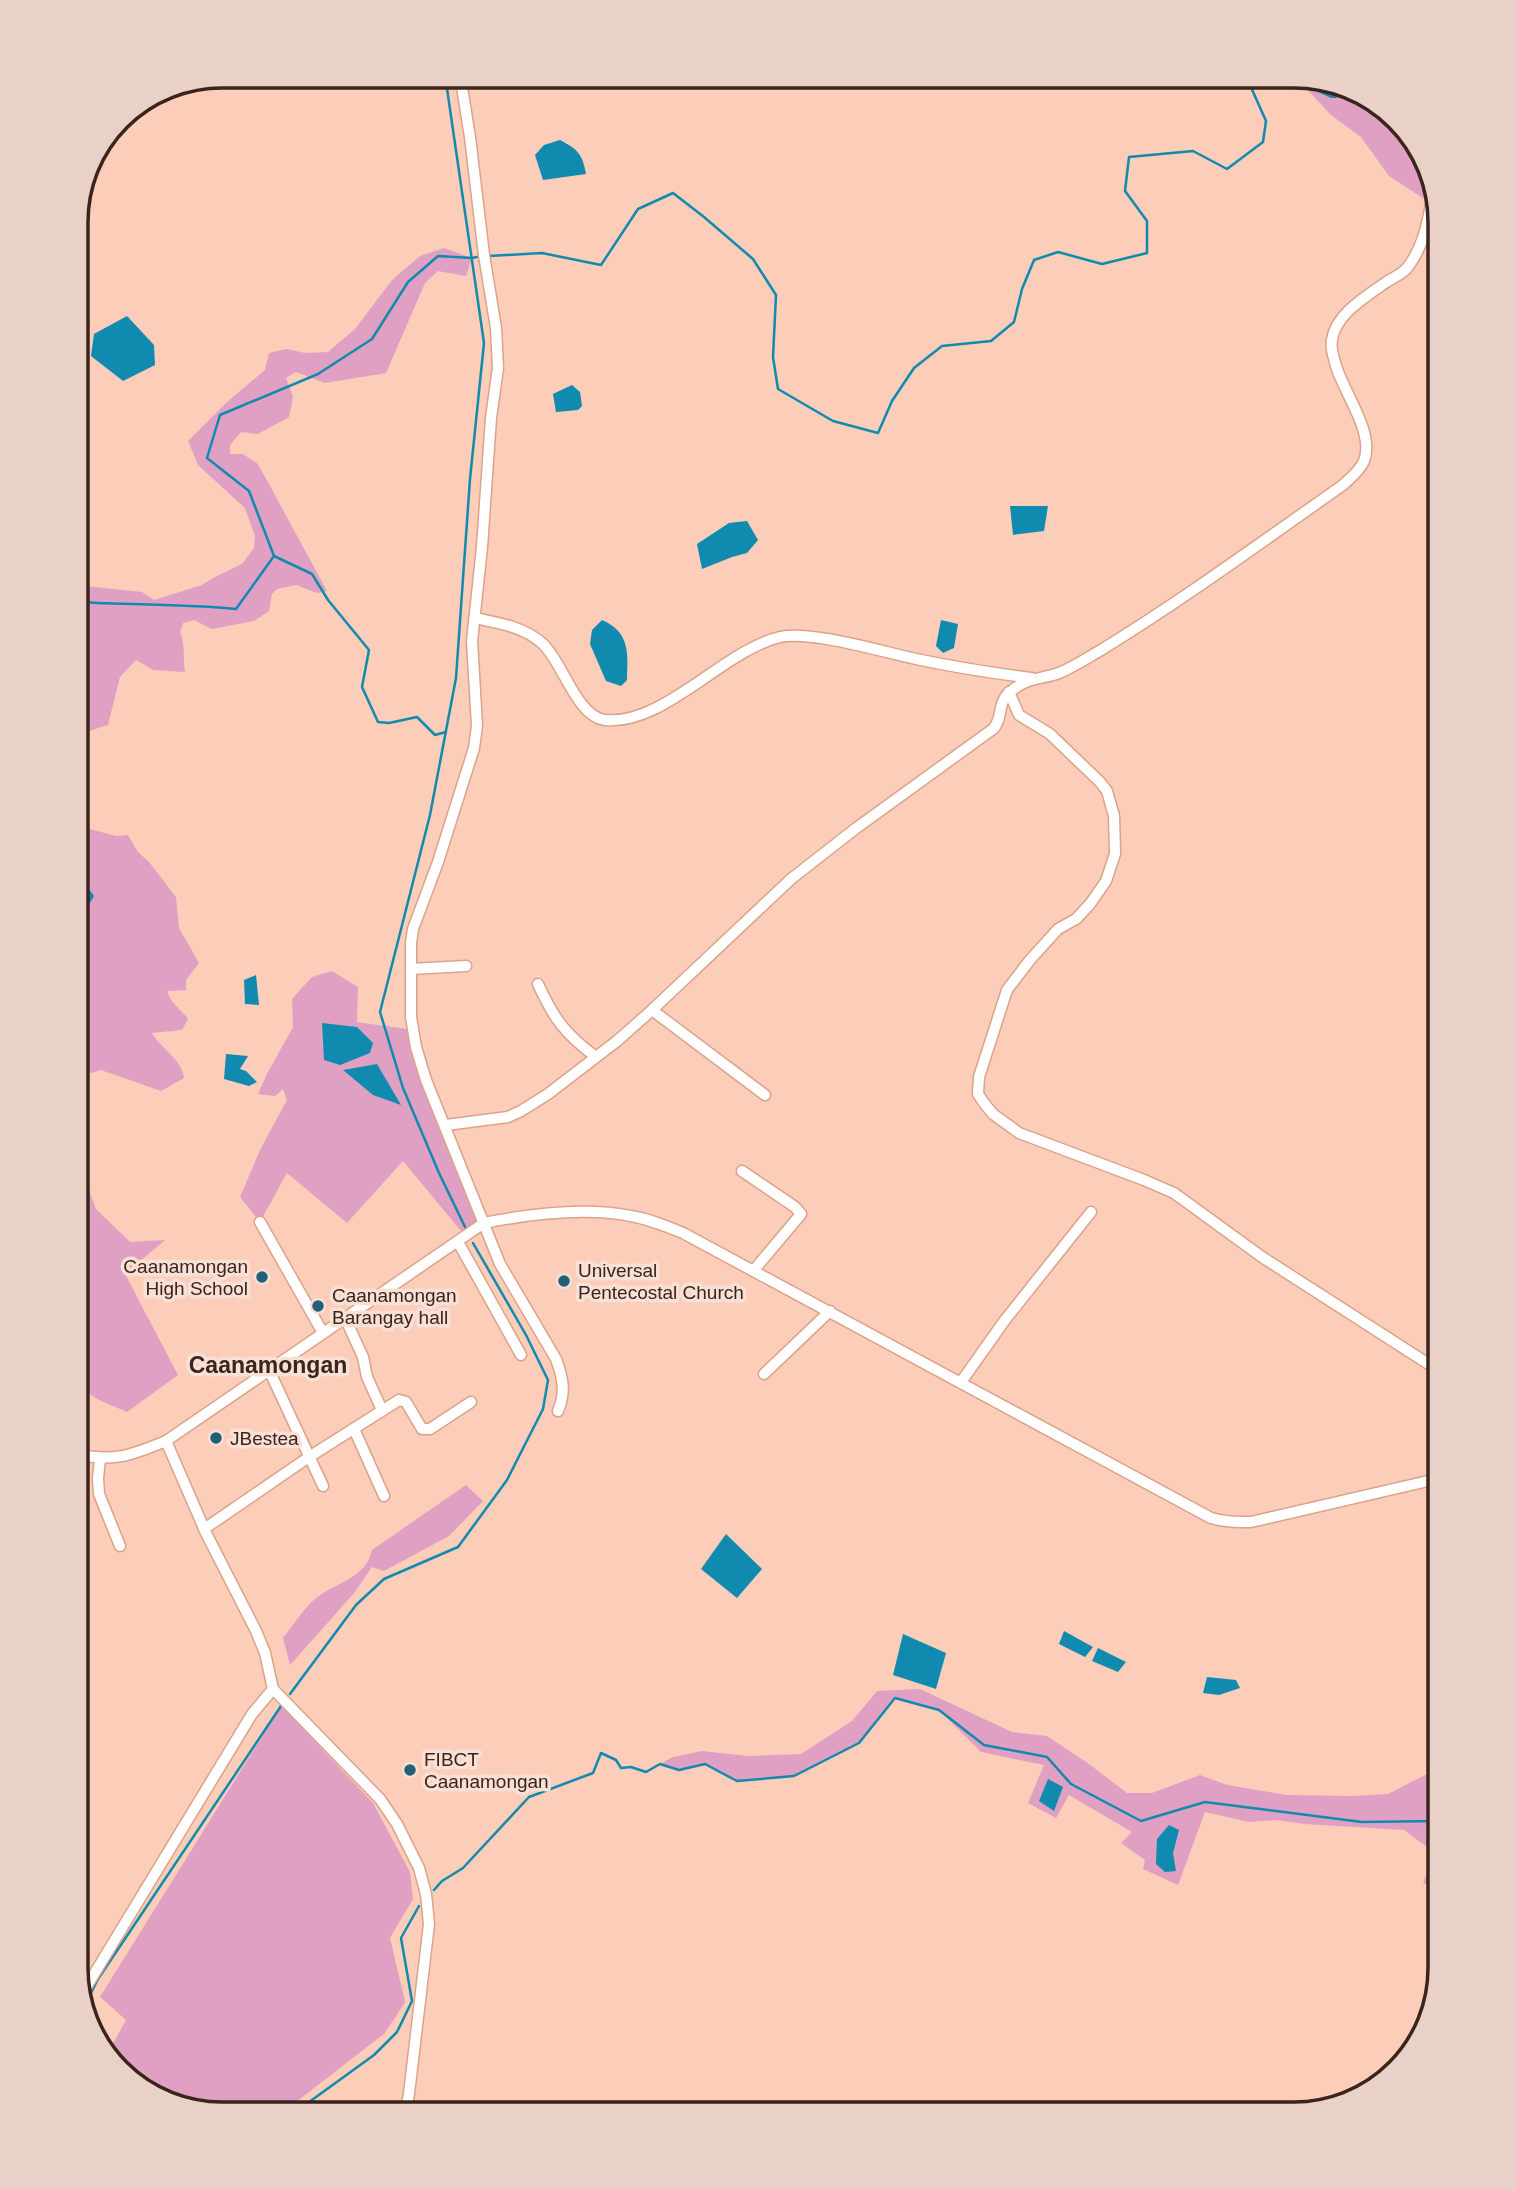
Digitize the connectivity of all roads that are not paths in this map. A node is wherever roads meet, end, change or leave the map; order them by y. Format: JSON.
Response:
{"nodes":[{"id":1,"x":462,"y":88,"type":"edge"},
{"id":2,"x":1428,"y":215,"type":"edge"},
{"id":3,"x":475,"y":618,"type":"junction"},
{"id":4,"x":1032,"y":678,"type":"junction"},
{"id":5,"x":1009,"y":692,"type":"junction"},
{"id":6,"x":466,"y":965,"type":"dead end"},
{"id":7,"x":411,"y":969,"type":"junction"},
{"id":8,"x":538,"y":984,"type":"dead end"},
{"id":9,"x":652,"y":1010,"type":"junction"},
{"id":10,"x":596,"y":1057,"type":"junction"},
{"id":11,"x":765,"y":1095,"type":"dead end"},
{"id":12,"x":446,"y":1125,"type":"junction"},
{"id":13,"x":742,"y":1171,"type":"dead end"},
{"id":14,"x":1091,"y":1212,"type":"dead end"},
{"id":15,"x":260,"y":1222,"type":"dead end"},
{"id":16,"x":484,"y":1223,"type":"junction"},
{"id":17,"x":458,"y":1242,"type":"junction"},
{"id":18,"x":754,"y":1270,"type":"junction"},
{"id":19,"x":830,"y":1311,"type":"junction"},
{"id":20,"x":345,"y":1318,"type":"junction"},
{"id":21,"x":323,"y":1334,"type":"junction"},
{"id":22,"x":521,"y":1355,"type":"dead end"},
{"id":23,"x":1428,"y":1365,"type":"edge"},
{"id":24,"x":269,"y":1370,"type":"junction"},
{"id":25,"x":764,"y":1374,"type":"dead end"},
{"id":26,"x":961,"y":1382,"type":"junction"},
{"id":27,"x":471,"y":1402,"type":"dead end"},
{"id":28,"x":382,"y":1410,"type":"junction"},
{"id":29,"x":558,"y":1411,"type":"dead end"},
{"id":30,"x":354,"y":1429,"type":"junction"},
{"id":31,"x":166,"y":1441,"type":"junction"},
{"id":32,"x":88,"y":1457,"type":"edge"},
{"id":33,"x":309,"y":1457,"type":"junction"},
{"id":34,"x":100,"y":1459,"type":"junction"},
{"id":35,"x":1428,"y":1482,"type":"edge"},
{"id":36,"x":323,"y":1486,"type":"dead end"},
{"id":37,"x":384,"y":1496,"type":"dead end"},
{"id":38,"x":204,"y":1530,"type":"junction"},
{"id":39,"x":120,"y":1546,"type":"dead end"},
{"id":40,"x":273,"y":1689,"type":"junction"},
{"id":41,"x":89,"y":1983,"type":"edge"},
{"id":42,"x":407,"y":2101,"type":"edge"}],
"edges":[{"from":1,"to":3,"type":"street"},
{"from":2,"to":4,"type":"street"},
{"from":3,"to":4,"type":"street"},
{"from":3,"to":7,"type":"street"},
{"from":4,"to":5,"type":"street"},
{"from":5,"to":9,"type":"street"},
{"from":5,"to":23,"type":"street"},
{"from":6,"to":7,"type":"street"},
{"from":7,"to":12,"type":"street"},
{"from":8,"to":10,"type":"street"},
{"from":9,"to":10,"type":"street"},
{"from":9,"to":11,"type":"street"},
{"from":10,"to":12,"type":"street"},
{"from":12,"to":16,"type":"street"},
{"from":13,"to":18,"type":"street"},
{"from":14,"to":26,"type":"street"},
{"from":15,"to":21,"type":"street"},
{"from":16,"to":17,"type":"street"},
{"from":16,"to":18,"type":"street"},
{"from":16,"to":29,"type":"street"},
{"from":17,"to":20,"type":"street"},
{"from":17,"to":22,"type":"street"},
{"from":18,"to":19,"type":"street"},
{"from":19,"to":25,"type":"street"},
{"from":19,"to":26,"type":"street"},
{"from":20,"to":21,"type":"street"},
{"from":20,"to":28,"type":"street"},
{"from":21,"to":24,"type":"street"},
{"from":24,"to":31,"type":"street"},
{"from":24,"to":33,"type":"street"},
{"from":26,"to":35,"type":"street"},
{"from":27,"to":28,"type":"street"},
{"from":28,"to":30,"type":"street"},
{"from":30,"to":33,"type":"street"},
{"from":30,"to":37,"type":"street"},
{"from":31,"to":34,"type":"street"},
{"from":31,"to":38,"type":"street"},
{"from":32,"to":34,"type":"street"},
{"from":33,"to":36,"type":"street"},
{"from":33,"to":38,"type":"street"},
{"from":34,"to":39,"type":"street"},
{"from":38,"to":40,"type":"street"},
{"from":40,"to":41,"type":"street"},
{"from":40,"to":42,"type":"street"}]}
